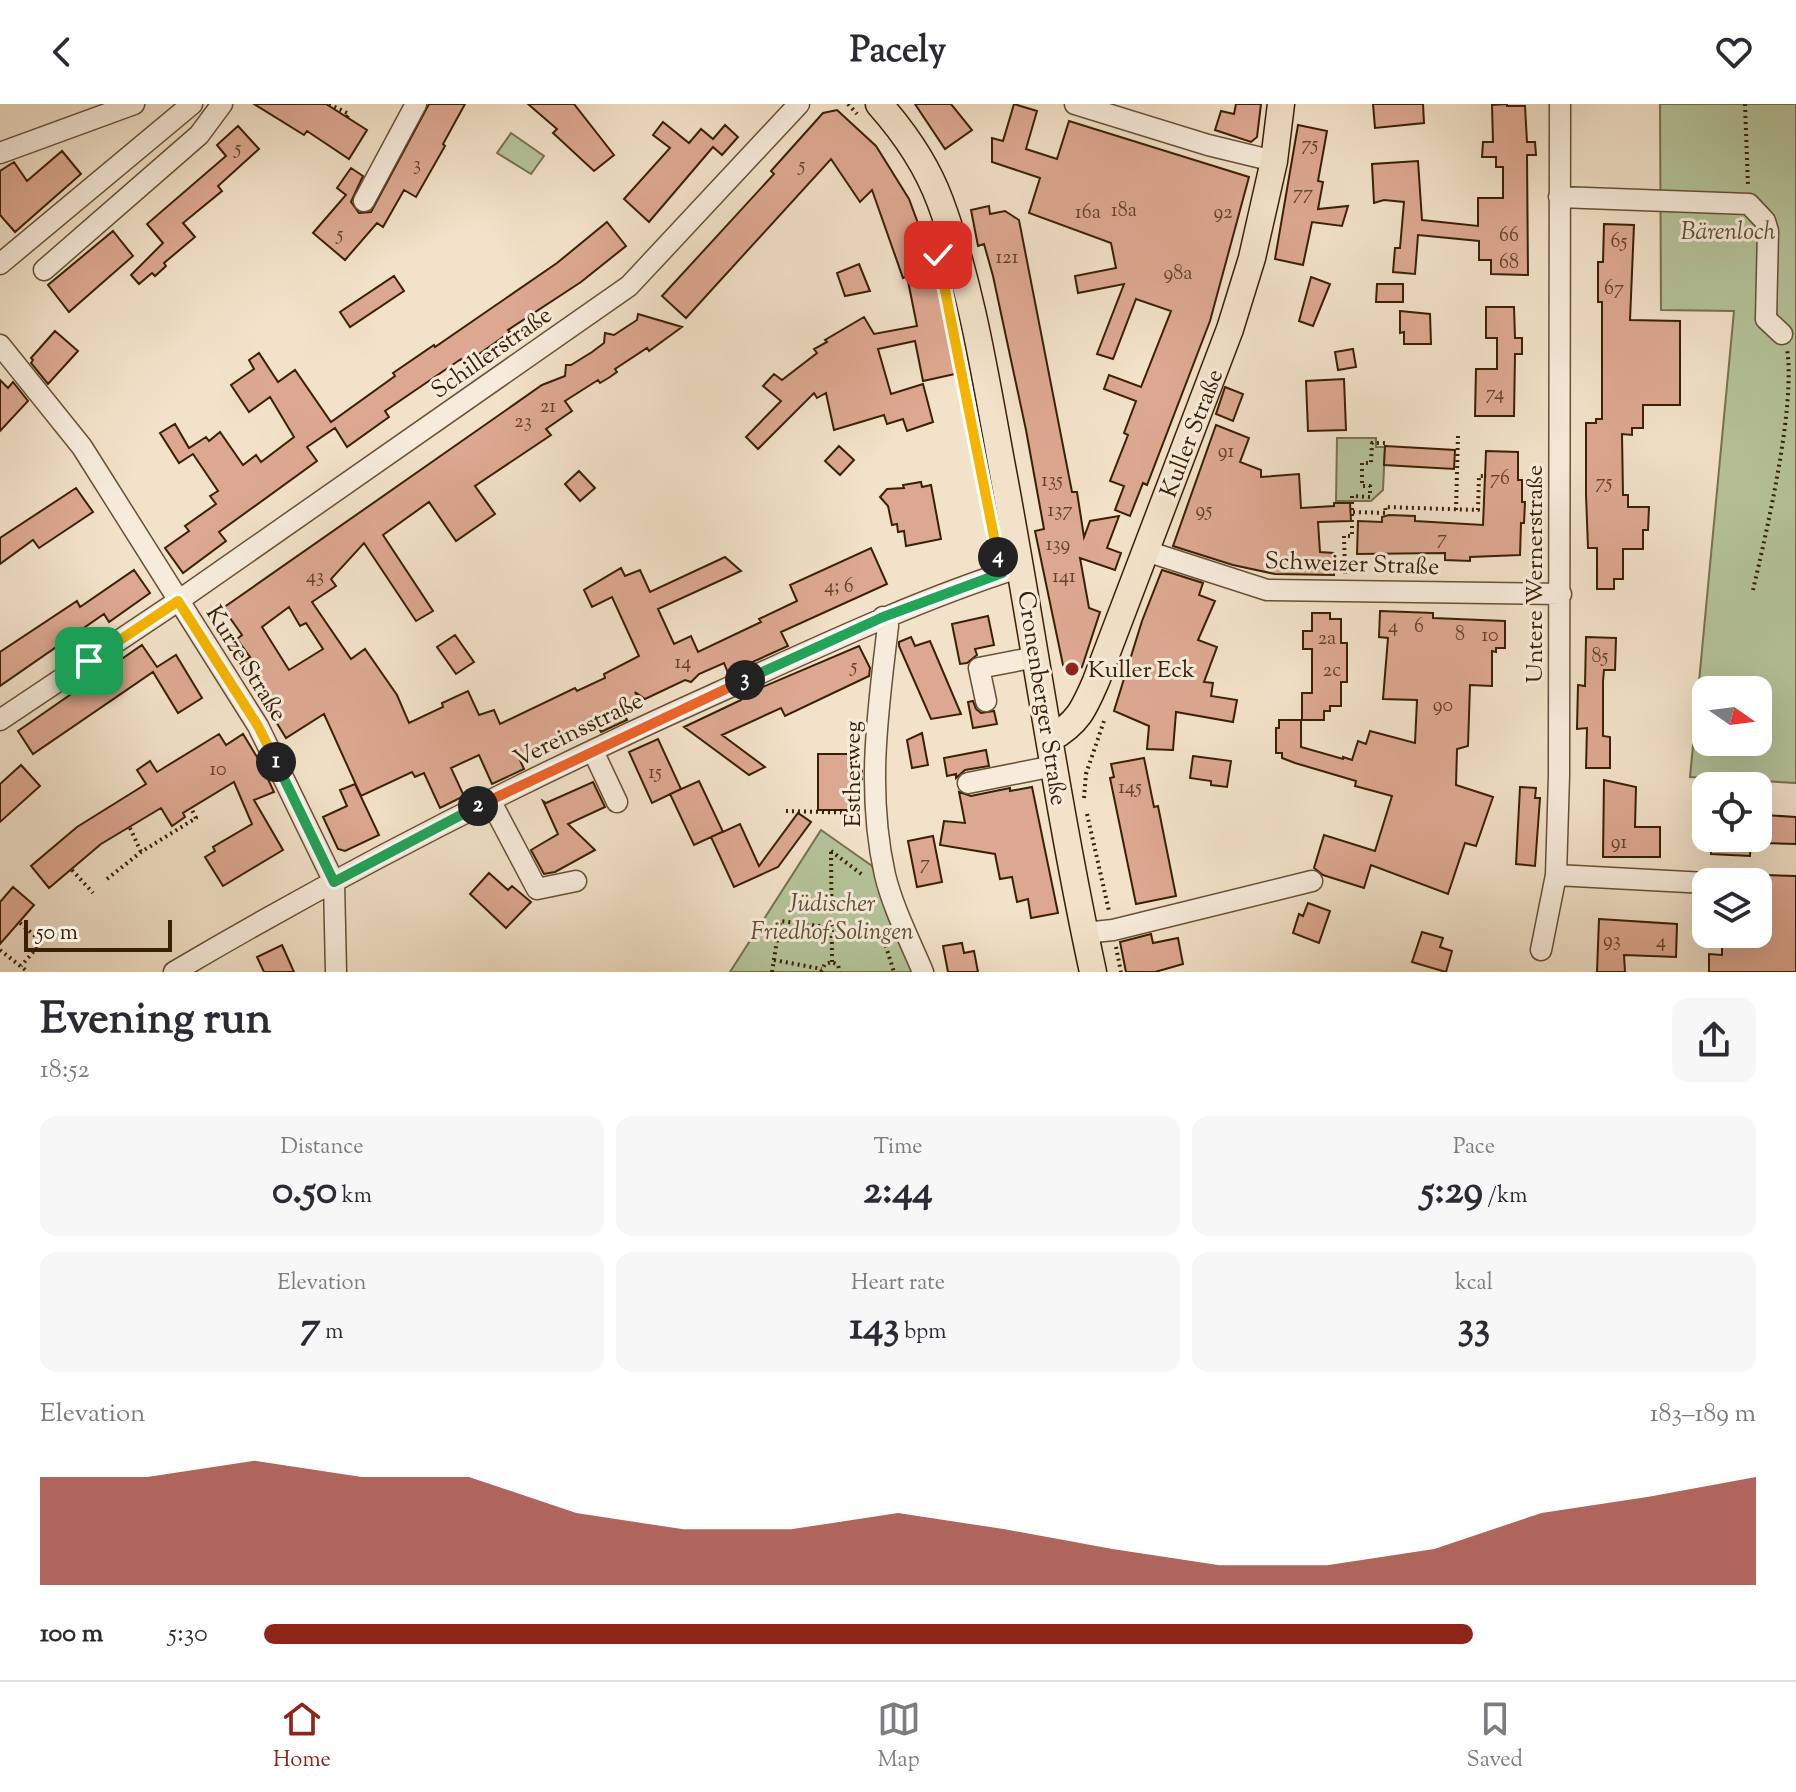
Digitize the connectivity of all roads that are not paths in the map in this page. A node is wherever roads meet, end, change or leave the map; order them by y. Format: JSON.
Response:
{"nodes":[{"id":1,"x":134,"y":104,"type":"edge"},
{"id":2,"x":192,"y":104,"type":"edge"},
{"id":3,"x":222,"y":104,"type":"edge"},
{"id":4,"x":416,"y":104,"type":"edge"},
{"id":5,"x":799,"y":104,"type":"edge"},
{"id":6,"x":1075,"y":104,"type":"edge"},
{"id":7,"x":1281,"y":104,"type":"edge"},
{"id":8,"x":1560,"y":104,"type":"edge"},
{"id":9,"x":868,"y":109,"type":"edge"},
{"id":10,"x":0,"y":153,"type":"edge"},
{"id":11,"x":1274,"y":161,"type":"junction"},
{"id":12,"x":1559,"y":197,"type":"junction"},
{"id":13,"x":364,"y":201,"type":"dead end"},
{"id":14,"x":0,"y":264,"type":"edge"},
{"id":15,"x":44,"y":270,"type":"dead end"},
{"id":16,"x":1782,"y":334,"type":"road end"},
{"id":17,"x":0,"y":345,"type":"edge"},
{"id":18,"x":1146,"y":551,"type":"junction"},
{"id":19,"x":1021,"y":567,"type":"junction"},
{"id":20,"x":1561,"y":594,"type":"junction"},
{"id":21,"x":178,"y":601,"type":"junction"},
{"id":22,"x":883,"y":617,"type":"junction"},
{"id":23,"x":1036,"y":657,"type":"junction"},
{"id":24,"x":986,"y":701,"type":"dead end"},
{"id":25,"x":0,"y":720,"type":"edge"},
{"id":26,"x":1050,"y":739,"type":"junction"},
{"id":27,"x":593,"y":751,"type":"junction"},
{"id":28,"x":1054,"y":766,"type":"junction"},
{"id":29,"x":968,"y":783,"type":"dead end"},
{"id":30,"x":490,"y":800,"type":"junction"},
{"id":31,"x":617,"y":802,"type":"dead end"},
{"id":32,"x":1556,"y":875,"type":"junction"},
{"id":33,"x":576,"y":881,"type":"dead end"},
{"id":34,"x":1312,"y":881,"type":"dead end"},
{"id":35,"x":334,"y":882,"type":"junction"},
{"id":36,"x":1692,"y":882,"type":"edge"},
{"id":37,"x":1084,"y":933,"type":"junction"},
{"id":38,"x":1541,"y":950,"type":"dead end"},
{"id":39,"x":174,"y":972,"type":"edge"},
{"id":40,"x":336,"y":972,"type":"edge"},
{"id":41,"x":923,"y":972,"type":"edge"},
{"id":42,"x":1093,"y":972,"type":"edge"}],
"edges":[{"from":1,"to":10,"type":"street"},
{"from":2,"to":14,"type":"street"},
{"from":3,"to":15,"type":"street"},
{"from":4,"to":13,"type":"street"},
{"from":5,"to":21,"type":"street","name":"Schillerstraße"},
{"from":6,"to":11,"type":"street"},
{"from":7,"to":11,"type":"main road","name":"Kuller Straße"},
{"from":8,"to":12,"type":"street","name":"Untere Wernerstraße"},
{"from":9,"to":19,"type":"main road","name":"Cronenberger Straße"},
{"from":11,"to":18,"type":"main road","name":"Kuller Straße"},
{"from":12,"to":16,"type":"street"},
{"from":12,"to":20,"type":"street","name":"Untere Wernerstraße"},
{"from":17,"to":21,"type":"street"},
{"from":18,"to":20,"type":"street","name":"Schweizer Straße"},
{"from":18,"to":26,"type":"main road","name":"Kuller Straße"},
{"from":19,"to":22,"type":"street","name":"Vereinsstraße"},
{"from":19,"to":23,"type":"main road","name":"Cronenberger Straße"},
{"from":20,"to":32,"type":"street","name":"Untere Wernerstraße"},
{"from":21,"to":25,"type":"street","name":"Schillerstraße"},
{"from":21,"to":35,"type":"street","name":"Kurze Straße"},
{"from":22,"to":27,"type":"street","name":"Vereinsstraße"},
{"from":22,"to":41,"type":"street","name":"Estherweg"},
{"from":23,"to":24,"type":"street"},
{"from":23,"to":26,"type":"main road","name":"Cronenberger Straße"},
{"from":26,"to":28,"type":"main road","name":"Cronenberger Straße"},
{"from":27,"to":30,"type":"street","name":"Vereinsstraße"},
{"from":27,"to":31,"type":"street"},
{"from":28,"to":29,"type":"street"},
{"from":28,"to":37,"type":"main road","name":"Cronenberger Straße"},
{"from":30,"to":33,"type":"street"},
{"from":30,"to":35,"type":"street","name":"Vereinsstraße"},
{"from":32,"to":36,"type":"street"},
{"from":32,"to":38,"type":"street","name":"Untere Wernerstraße"},
{"from":34,"to":37,"type":"street"},
{"from":35,"to":39,"type":"street","name":"Vereinsstraße"},
{"from":35,"to":40,"type":"street"},
{"from":37,"to":42,"type":"main road","name":"Cronenberger Straße"}]}
